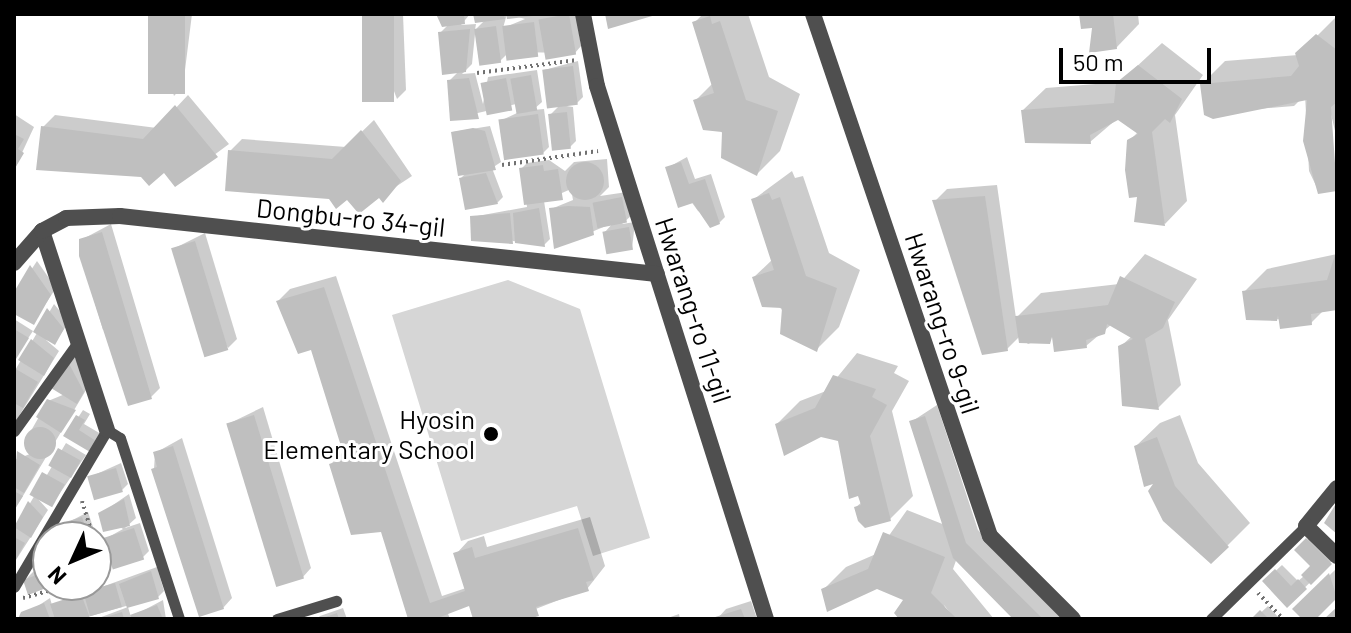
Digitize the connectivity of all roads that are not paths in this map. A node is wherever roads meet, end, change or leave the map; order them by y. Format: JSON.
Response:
{"nodes":[{"id":1,"x":583,"y":14,"type":"edge"},
{"id":2,"x":813,"y":14,"type":"edge"},
{"id":3,"x":42,"y":231,"type":"junction"},
{"id":4,"x":14,"y":263,"type":"edge"},
{"id":5,"x":657,"y":274,"type":"junction"},
{"id":6,"x":79,"y":341,"type":"junction"},
{"id":7,"x":107,"y":430,"type":"junction"},
{"id":8,"x":14,"y":431,"type":"edge"},
{"id":9,"x":1337,"y":488,"type":"edge"},
{"id":10,"x":1306,"y":526,"type":"junction"},
{"id":11,"x":1337,"y":556,"type":"edge"},
{"id":12,"x":14,"y":590,"type":"edge"},
{"id":13,"x":336,"y":601,"type":"dead end"},
{"id":14,"x":179,"y":619,"type":"edge"},
{"id":15,"x":277,"y":619,"type":"edge"},
{"id":16,"x":766,"y":619,"type":"edge"},
{"id":17,"x":1073,"y":619,"type":"edge"},
{"id":18,"x":1211,"y":619,"type":"edge"}],
"edges":[{"from":1,"to":5,"type":"street","name":"Hwarang-ro 11-gil"},
{"from":2,"to":17,"type":"street","name":"Hwarang-ro 9-gil"},
{"from":3,"to":4,"type":"street","name":"Dongbu-ro 34-gil"},
{"from":3,"to":5,"type":"street","name":"Dongbu-ro 34-gil"},
{"from":3,"to":6,"type":"street"},
{"from":5,"to":16,"type":"street","name":"Hwarang-ro 11-gil"},
{"from":6,"to":7,"type":"street"},
{"from":6,"to":8,"type":"lane"},
{"from":7,"to":12,"type":"lane"},
{"from":7,"to":14,"type":"lane"},
{"from":9,"to":10,"type":"street"},
{"from":10,"to":11,"type":"street"},
{"from":10,"to":18,"type":"lane"},
{"from":13,"to":15,"type":"lane"}]}
